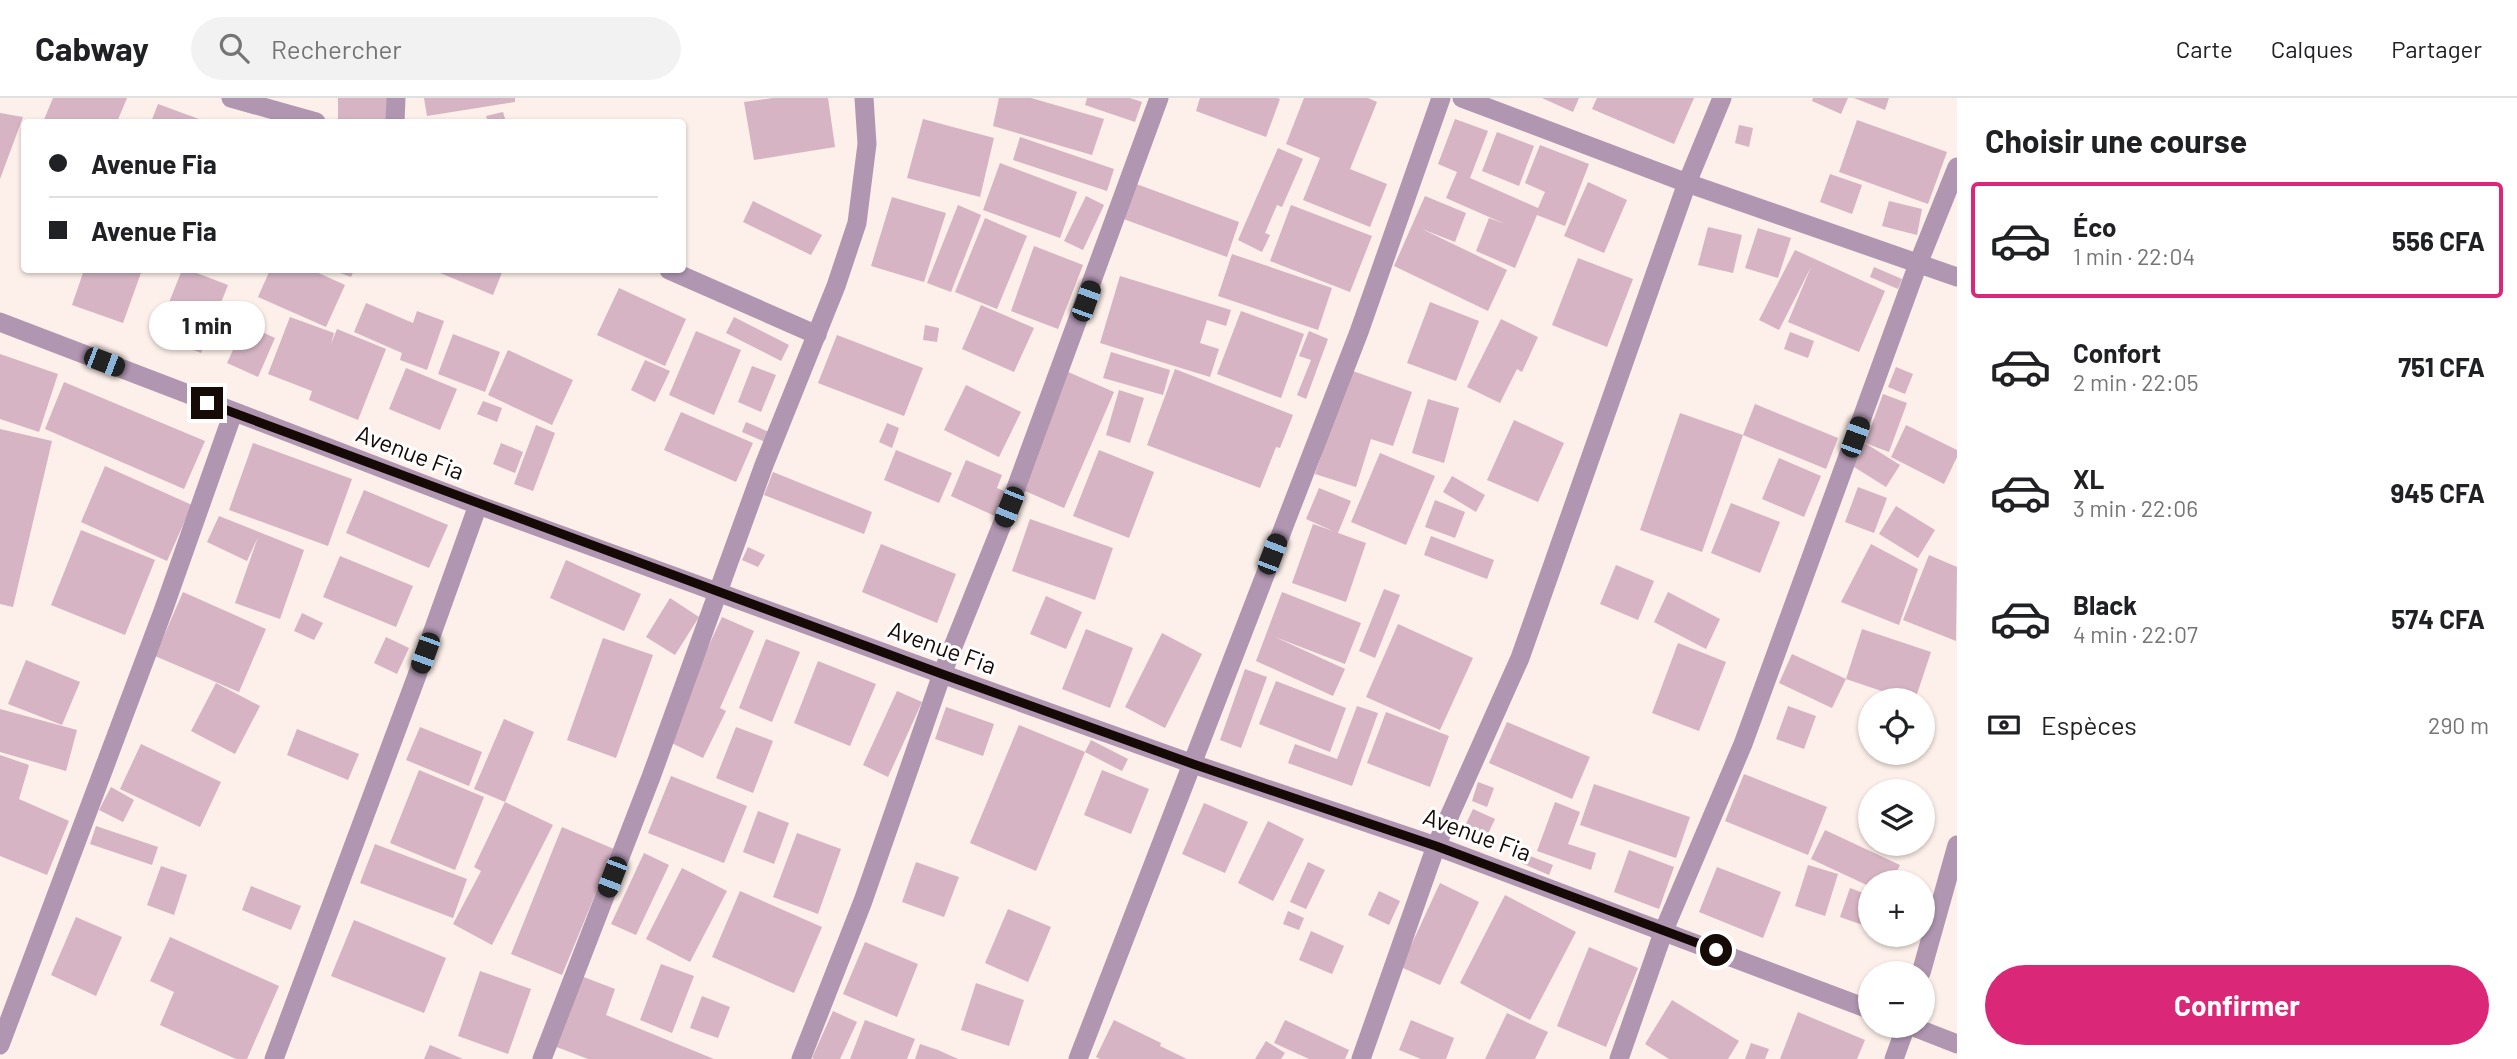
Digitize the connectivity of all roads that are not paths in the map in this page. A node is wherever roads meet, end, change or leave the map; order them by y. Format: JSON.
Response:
{"nodes":[{"id":1,"x":231,"y":98,"type":"edge"},
{"id":2,"x":396,"y":98,"type":"edge"},
{"id":3,"x":864,"y":98,"type":"edge"},
{"id":4,"x":1159,"y":98,"type":"edge"},
{"id":5,"x":1441,"y":98,"type":"edge"},
{"id":6,"x":1462,"y":98,"type":"edge"},
{"id":7,"x":1722,"y":98,"type":"edge"},
{"id":8,"x":305,"y":119,"type":"edge"},
{"id":9,"x":395,"y":119,"type":"edge"},
{"id":10,"x":1957,"y":167,"type":"edge"},
{"id":11,"x":1687,"y":183,"type":"junction"},
{"id":12,"x":1919,"y":264,"type":"junction"},
{"id":13,"x":676,"y":273,"type":"edge"},
{"id":14,"x":1957,"y":277,"type":"edge"},
{"id":15,"x":0,"y":322,"type":"edge"},
{"id":16,"x":817,"y":335,"type":"junction"},
{"id":17,"x":233,"y":413,"type":"junction"},
{"id":18,"x":478,"y":505,"type":"junction"},
{"id":19,"x":718,"y":593,"type":"junction"},
{"id":20,"x":942,"y":674,"type":"junction"},
{"id":21,"x":1193,"y":764,"type":"junction"},
{"id":22,"x":1957,"y":845,"type":"edge"},
{"id":23,"x":1436,"y":846,"type":"junction"},
{"id":24,"x":1664,"y":930,"type":"junction"},
{"id":25,"x":1924,"y":961,"type":"edge"},
{"id":26,"x":1858,"y":1005,"type":"edge"},
{"id":27,"x":1935,"y":1035,"type":"edge"},
{"id":28,"x":1902,"y":1038,"type":"edge"},
{"id":29,"x":1957,"y":1044,"type":"edge"},
{"id":30,"x":0,"y":1045,"type":"edge"},
{"id":31,"x":274,"y":1059,"type":"edge"},
{"id":32,"x":542,"y":1059,"type":"edge"},
{"id":33,"x":801,"y":1059,"type":"edge"},
{"id":34,"x":1078,"y":1059,"type":"edge"},
{"id":35,"x":1361,"y":1059,"type":"edge"},
{"id":36,"x":1619,"y":1059,"type":"edge"},
{"id":37,"x":1894,"y":1059,"type":"edge"}],
"edges":[{"from":1,"to":8,"type":"street"},
{"from":2,"to":9,"type":"street"},
{"from":3,"to":16,"type":"street"},
{"from":4,"to":20,"type":"street"},
{"from":5,"to":21,"type":"street"},
{"from":6,"to":11,"type":"street"},
{"from":7,"to":11,"type":"street"},
{"from":10,"to":12,"type":"street"},
{"from":11,"to":12,"type":"street"},
{"from":11,"to":23,"type":"street"},
{"from":12,"to":14,"type":"street"},
{"from":12,"to":24,"type":"street"},
{"from":13,"to":16,"type":"street"},
{"from":15,"to":17,"type":"street","name":"Avenue Fia"},
{"from":16,"to":19,"type":"street"},
{"from":17,"to":18,"type":"street","name":"Avenue Fia"},
{"from":17,"to":30,"type":"street"},
{"from":18,"to":19,"type":"street","name":"Avenue Fia"},
{"from":18,"to":31,"type":"street"},
{"from":19,"to":20,"type":"street","name":"Avenue Fia"},
{"from":19,"to":32,"type":"street"},
{"from":20,"to":21,"type":"street","name":"Avenue Fia"},
{"from":20,"to":33,"type":"street"},
{"from":21,"to":23,"type":"street","name":"Avenue Fia"},
{"from":21,"to":34,"type":"street"},
{"from":22,"to":25,"type":"street"},
{"from":23,"to":24,"type":"street","name":"Avenue Fia"},
{"from":23,"to":35,"type":"street"},
{"from":24,"to":26,"type":"street","name":"Avenue Fia"},
{"from":24,"to":36,"type":"street"},
{"from":27,"to":29,"type":"street"},
{"from":28,"to":37,"type":"street"}]}
